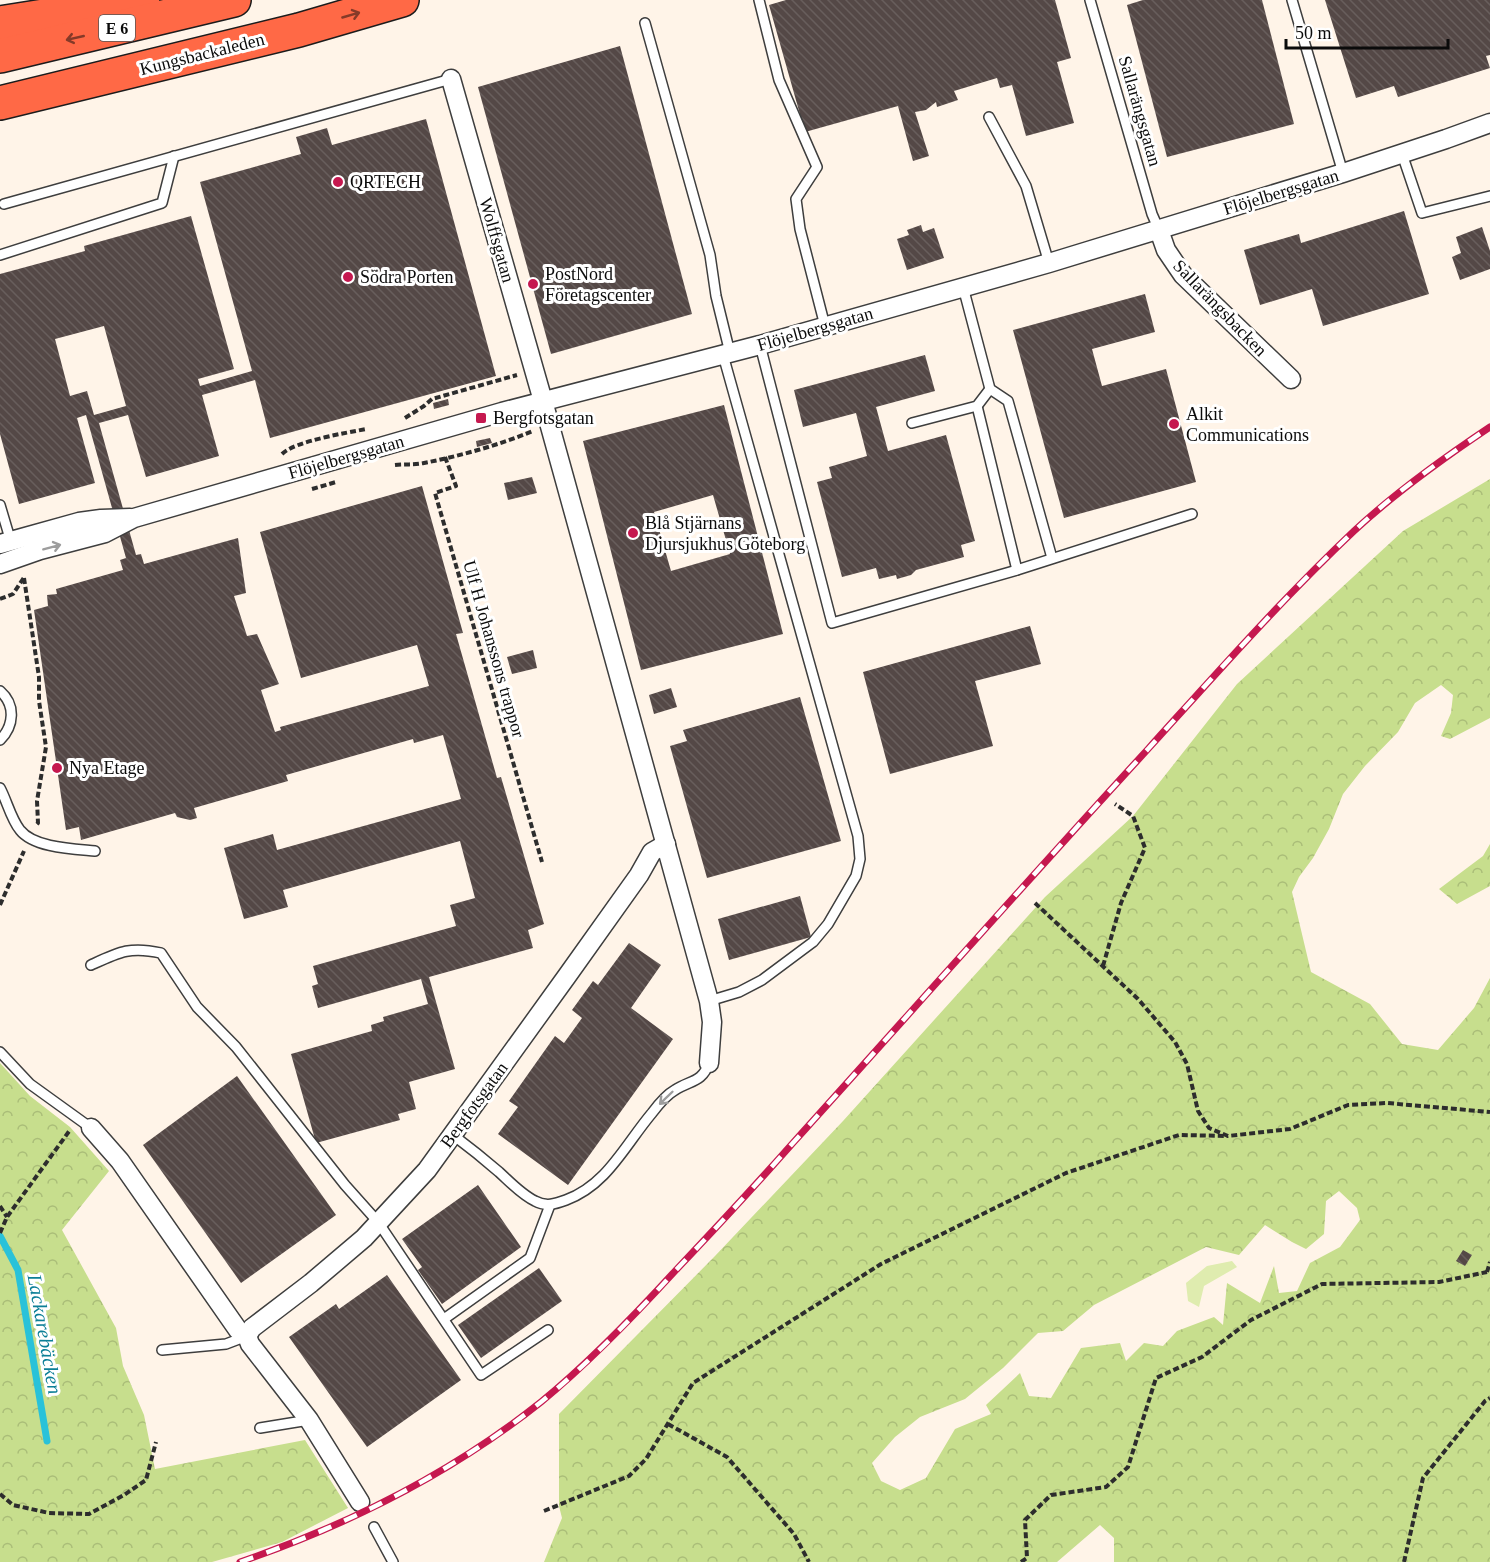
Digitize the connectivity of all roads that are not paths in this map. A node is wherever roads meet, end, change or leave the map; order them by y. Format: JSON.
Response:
{"nodes":[{"id":1,"x":178,"y":0,"type":"edge"},
{"id":2,"x":234,"y":0,"type":"edge"},
{"id":3,"x":402,"y":0,"type":"edge"},
{"id":4,"x":759,"y":0,"type":"edge"},
{"id":5,"x":1090,"y":0,"type":"edge"},
{"id":6,"x":1292,"y":0,"type":"edge"},
{"id":7,"x":0,"y":23,"type":"edge"},
{"id":8,"x":645,"y":23,"type":"dead end"},
{"id":9,"x":0,"y":56,"type":"edge"},
{"id":10,"x":100,"y":78,"type":"junction"},
{"id":11,"x":451,"y":79,"type":"joint"},
{"id":12,"x":0,"y":103,"type":"edge"},
{"id":13,"x":989,"y":117,"type":"dead end"},
{"id":14,"x":1490,"y":123,"type":"edge"},
{"id":15,"x":0,"y":126,"type":"edge"},
{"id":16,"x":1402,"y":153,"type":"junction"},
{"id":17,"x":174,"y":156,"type":"junction"},
{"id":18,"x":1342,"y":173,"type":"junction"},
{"id":19,"x":1490,"y":196,"type":"edge"},
{"id":20,"x":4,"y":204,"type":"dead end"},
{"id":21,"x":1159,"y":230,"type":"junction"},
{"id":22,"x":0,"y":255,"type":"edge"},
{"id":23,"x":1049,"y":262,"type":"junction"},
{"id":24,"x":963,"y":287,"type":"junction"},
{"id":25,"x":825,"y":326,"type":"junction"},
{"id":26,"x":759,"y":345,"type":"junction"},
{"id":27,"x":726,"y":354,"type":"junction"},
{"id":28,"x":1291,"y":379,"type":"dead end"},
{"id":29,"x":990,"y":389,"type":"junction"},
{"id":30,"x":543,"y":401,"type":"junction"},
{"id":31,"x":977,"y":406,"type":"junction"},
{"id":32,"x":912,"y":423,"type":"dead end"},
{"id":33,"x":0,"y":505,"type":"edge"},
{"id":34,"x":1192,"y":514,"type":"dead end"},
{"id":35,"x":7,"y":552,"type":"edge"},
{"id":36,"x":1052,"y":558,"type":"junction"},
{"id":37,"x":1017,"y":570,"type":"junction"},
{"id":38,"x":0,"y":691,"type":"edge"},
{"id":39,"x":0,"y":740,"type":"edge"},
{"id":40,"x":0,"y":788,"type":"edge"},
{"id":41,"x":666,"y":844,"type":"junction"},
{"id":42,"x":95,"y":851,"type":"dead end"},
{"id":43,"x":91,"y":964,"type":"dead end"},
{"id":44,"x":709,"y":1001,"type":"junction"},
{"id":45,"x":0,"y":1052,"type":"edge"},
{"id":46,"x":709,"y":1063,"type":"joint"},
{"id":47,"x":84,"y":1123,"type":"joint"},
{"id":48,"x":453,"y":1135,"type":"junction"},
{"id":49,"x":550,"y":1205,"type":"junction"},
{"id":50,"x":378,"y":1222,"type":"junction"},
{"id":51,"x":444,"y":1319,"type":"junction"},
{"id":52,"x":548,"y":1330,"type":"dead end"},
{"id":53,"x":247,"y":1336,"type":"junction"},
{"id":54,"x":162,"y":1350,"type":"dead end"},
{"id":55,"x":309,"y":1420,"type":"junction"},
{"id":56,"x":260,"y":1428,"type":"dead end"},
{"id":57,"x":360,"y":1502,"type":"dead end"},
{"id":58,"x":374,"y":1527,"type":"dead end"},
{"id":59,"x":393,"y":1562,"type":"edge"}],
"edges":[{"from":1,"to":7,"type":"highway"},
{"from":2,"to":9,"type":"highway","number":"E 6","one_way":true},
{"from":10,"to":3,"type":"highway","name":"Kungsbackaleden","one_way":true},
{"from":4,"to":25,"type":"lane"},
{"from":5,"to":21,"type":"lane","name":"Sallarängsgatan"},
{"from":6,"to":18,"type":"lane"},
{"from":8,"to":27,"type":"lane"},
{"from":10,"to":12,"type":"highway","name":"Kungsbackaleden"},
{"from":10,"to":15,"type":"highway"},
{"from":11,"to":17,"type":"lane"},
{"from":11,"to":30,"type":"street","name":"Wolffsgatan"},
{"from":13,"to":23,"type":"lane"},
{"from":14,"to":16,"type":"street","name":"Flöjelbergsgatan"},
{"from":16,"to":18,"type":"street","name":"Flöjelbergsgatan"},
{"from":16,"to":19,"type":"lane"},
{"from":17,"to":20,"type":"lane"},
{"from":17,"to":22,"type":"lane"},
{"from":18,"to":21,"type":"street","name":"Flöjelbergsgatan"},
{"from":21,"to":23,"type":"street","name":"Flöjelbergsgatan"},
{"from":21,"to":28,"type":"street","name":"Sallarängsbacken"},
{"from":23,"to":24,"type":"street","name":"Flöjelbergsgatan"},
{"from":24,"to":25,"type":"street","name":"Flöjelbergsgatan"},
{"from":24,"to":29,"type":"lane"},
{"from":25,"to":26,"type":"street","name":"Flöjelbergsgatan"},
{"from":26,"to":27,"type":"street","name":"Flöjelbergsgatan"},
{"from":26,"to":37,"type":"lane"},
{"from":27,"to":30,"type":"street","name":"Flöjelbergsgatan"},
{"from":27,"to":44,"type":"lane"},
{"from":29,"to":31,"type":"lane"},
{"from":29,"to":36,"type":"lane"},
{"from":30,"to":35,"type":"street","name":"Flöjelbergsgatan"},
{"from":30,"to":41,"type":"street"},
{"from":31,"to":32,"type":"lane"},
{"from":31,"to":37,"type":"lane"},
{"from":33,"to":35,"type":"lane"},
{"from":34,"to":36,"type":"lane"},
{"from":36,"to":37,"type":"lane"},
{"from":38,"to":39,"type":"lane"},
{"from":40,"to":42,"type":"lane"},
{"from":41,"to":44,"type":"street"},
{"from":41,"to":48,"type":"street","name":"Bergfotsgatan"},
{"from":43,"to":50,"type":"lane"},
{"from":44,"to":46,"type":"street"},
{"from":45,"to":47,"type":"lane"},
{"from":46,"to":49,"type":"lane","one_way":true},
{"from":47,"to":53,"type":"street"},
{"from":48,"to":49,"type":"lane"},
{"from":48,"to":50,"type":"street","name":"Bergfotsgatan"},
{"from":49,"to":51,"type":"lane"},
{"from":50,"to":51,"type":"lane"},
{"from":50,"to":53,"type":"street","name":"Bergfotsgatan"},
{"from":51,"to":52,"type":"lane"},
{"from":53,"to":54,"type":"lane"},
{"from":53,"to":55,"type":"street"},
{"from":55,"to":56,"type":"lane"},
{"from":55,"to":57,"type":"street"},
{"from":58,"to":59,"type":"lane"}]}
